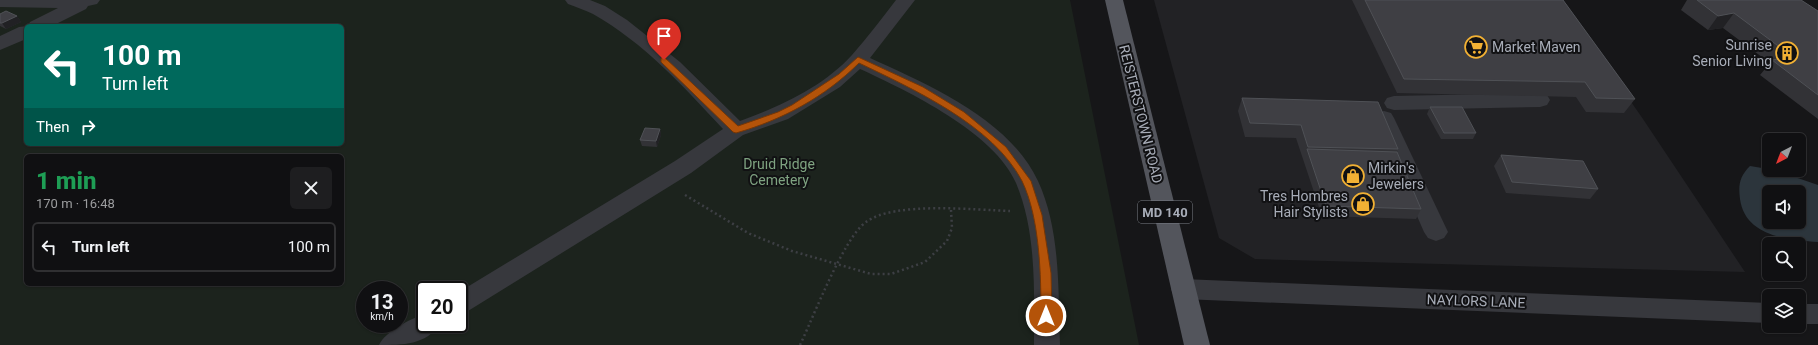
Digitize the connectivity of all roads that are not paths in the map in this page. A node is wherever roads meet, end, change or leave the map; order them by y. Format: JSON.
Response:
{"nodes":[{"id":1,"x":90,"y":0,"type":"edge"},
{"id":2,"x":574,"y":0,"type":"edge"},
{"id":3,"x":906,"y":0,"type":"edge"},
{"id":4,"x":1114,"y":0,"type":"edge"},
{"id":5,"x":0,"y":2,"type":"edge"},
{"id":6,"x":41,"y":24,"type":"edge"},
{"id":7,"x":24,"y":32,"type":"edge"},
{"id":8,"x":0,"y":44,"type":"edge"},
{"id":9,"x":858,"y":60,"type":"junction"},
{"id":10,"x":1540,"y":100,"type":"dead end"},
{"id":11,"x":736,"y":130,"type":"junction"},
{"id":12,"x":1436,"y":232,"type":"dead end"},
{"id":13,"x":1183,"y":289,"type":"junction"},
{"id":14,"x":468,"y":298,"type":"edge"},
{"id":15,"x":1762,"y":313,"type":"edge"},
{"id":16,"x":1806,"y":314,"type":"edge"},
{"id":17,"x":1818,"y":314,"type":"edge"},
{"id":18,"x":416,"y":330,"type":"edge"},
{"id":19,"x":392,"y":345,"type":"edge"},
{"id":20,"x":1047,"y":345,"type":"edge"},
{"id":21,"x":1197,"y":345,"type":"edge"}],
"edges":[{"from":1,"to":5,"type":"street"},
{"from":1,"to":6,"type":"street"},
{"from":2,"to":11,"type":"street"},
{"from":3,"to":9,"type":"street"},
{"from":4,"to":13,"type":"main road","name":"REISTERSTOWN ROAD","number":"MD 140"},
{"from":7,"to":8,"type":"street"},
{"from":9,"to":11,"type":"street"},
{"from":9,"to":20,"type":"street"},
{"from":10,"to":12,"type":"street"},
{"from":11,"to":14,"type":"street"},
{"from":13,"to":15,"type":"street","name":"NAYLORS LANE"},
{"from":13,"to":21,"type":"main road","name":"REISTERSTOWN ROAD","number":"MD 140"},
{"from":16,"to":17,"type":"street"},
{"from":18,"to":19,"type":"street"}]}
